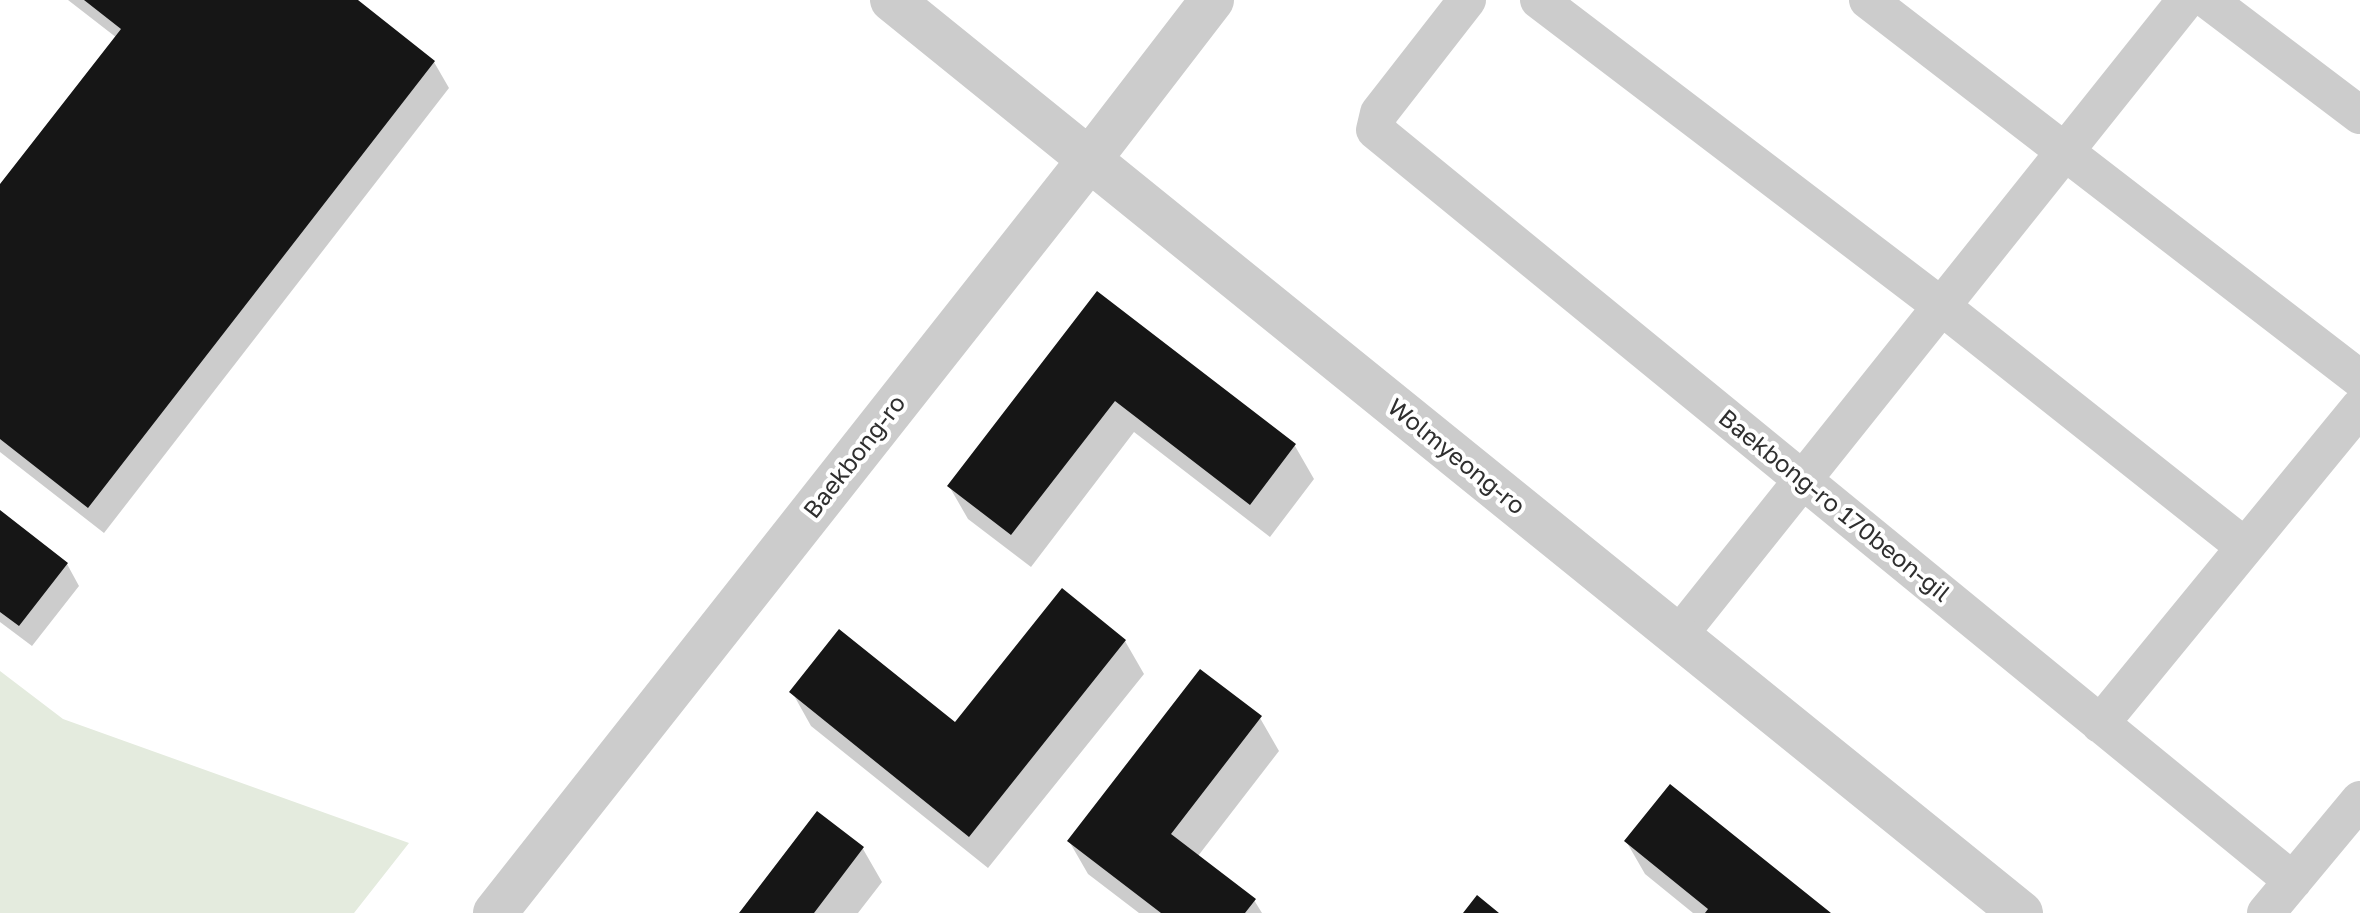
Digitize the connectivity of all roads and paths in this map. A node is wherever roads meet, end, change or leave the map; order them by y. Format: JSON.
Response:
{"nodes":[{"id":1,"x":892,"y":0,"type":"edge"},
{"id":2,"x":1212,"y":0,"type":"edge"},
{"id":3,"x":1467,"y":0,"type":"edge"},
{"id":4,"x":1539,"y":0,"type":"edge"},
{"id":5,"x":1868,"y":0,"type":"edge"},
{"id":6,"x":2186,"y":0,"type":"edge"},
{"id":7,"x":2208,"y":0,"type":"edge"},
{"id":8,"x":2360,"y":115,"type":"edge"},
{"id":9,"x":2065,"y":152,"type":"junction"},
{"id":10,"x":1089,"y":160,"type":"junction"},
{"id":11,"x":1941,"y":306,"type":"junction"},
{"id":12,"x":2360,"y":379,"type":"edge"},
{"id":13,"x":2360,"y":407,"type":"edge"},
{"id":14,"x":1802,"y":480,"type":"junction"},
{"id":15,"x":2245,"y":547,"type":"junction"},
{"id":16,"x":1678,"y":636,"type":"junction"},
{"id":17,"x":2100,"y":724,"type":"junction"},
{"id":18,"x":2360,"y":800,"type":"edge"},
{"id":19,"x":2293,"y":881,"type":"junction"},
{"id":20,"x":495,"y":913,"type":"edge"},
{"id":21,"x":2021,"y":913,"type":"edge"},
{"id":22,"x":2266,"y":913,"type":"edge"}],
"edges":[{"from":1,"to":10,"type":"street","name":"Wolmyeong-ro"},
{"from":2,"to":10,"type":"street","name":"Baekbong-ro"},
{"from":3,"to":14,"type":"street","name":"Baekbong-ro 170beon-gil"},
{"from":4,"to":11,"type":"street"},
{"from":5,"to":9,"type":"street"},
{"from":6,"to":9,"type":"street"},
{"from":7,"to":8,"type":"street"},
{"from":9,"to":11,"type":"street"},
{"from":9,"to":12,"type":"street"},
{"from":10,"to":16,"type":"street","name":"Wolmyeong-ro"},
{"from":10,"to":20,"type":"street","name":"Baekbong-ro"},
{"from":11,"to":14,"type":"street"},
{"from":11,"to":15,"type":"street"},
{"from":13,"to":15,"type":"street"},
{"from":14,"to":16,"type":"street"},
{"from":14,"to":17,"type":"street","name":"Baekbong-ro 170beon-gil"},
{"from":15,"to":17,"type":"street"},
{"from":16,"to":21,"type":"street","name":"Wolmyeong-ro"},
{"from":17,"to":19,"type":"street","name":"Baekbong-ro 170beon-gil"},
{"from":18,"to":19,"type":"street"},
{"from":19,"to":22,"type":"street"}]}
